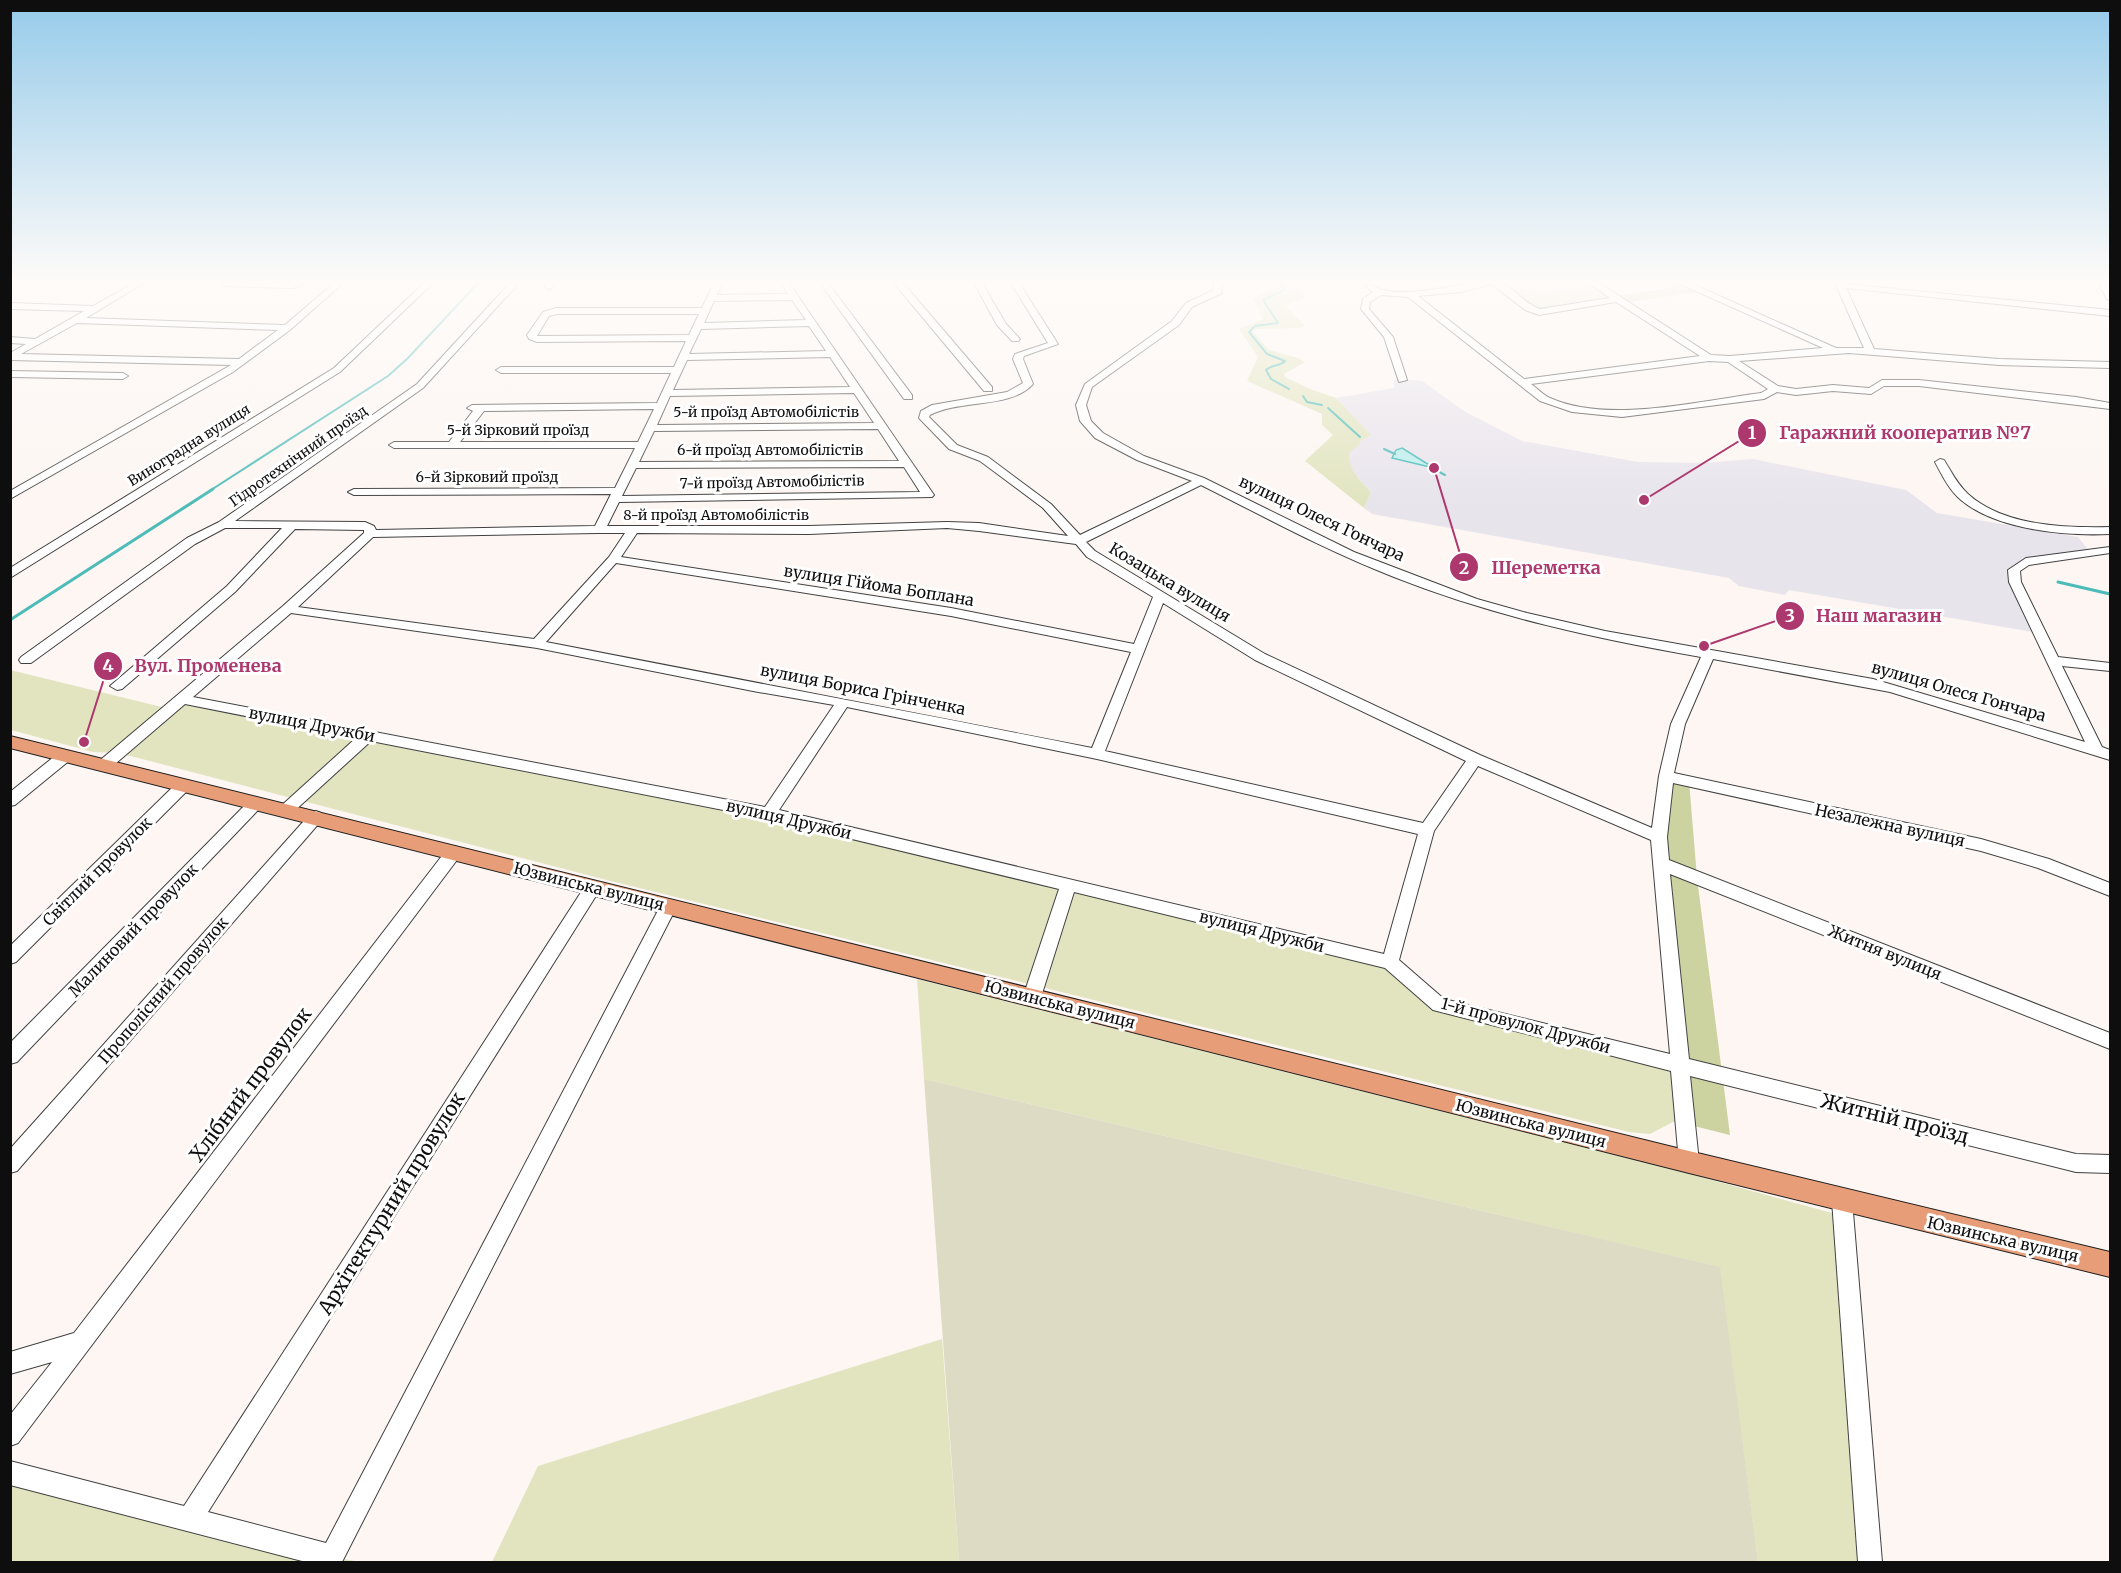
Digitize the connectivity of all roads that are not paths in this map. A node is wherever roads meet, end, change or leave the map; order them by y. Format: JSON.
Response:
{"nodes":[{"id":1,"x":248,"y":356,"type":"edge"},
{"id":2,"x":351,"y":356,"type":"edge"},
{"id":3,"x":447,"y":356,"type":"edge"},
{"id":4,"x":712,"y":356,"type":"edge"},
{"id":5,"x":833,"y":356,"type":"edge"},
{"id":6,"x":878,"y":356,"type":"edge"},
{"id":7,"x":960,"y":356,"type":"edge"},
{"id":8,"x":1019,"y":356,"type":"edge"},
{"id":9,"x":1129,"y":356,"type":"edge"},
{"id":10,"x":1394,"y":356,"type":"edge"},
{"id":11,"x":1489,"y":356,"type":"edge"},
{"id":12,"x":1760,"y":356,"type":"edge"},
{"id":13,"x":1931,"y":356,"type":"edge"},
{"id":14,"x":10,"y":357,"type":"edge"},
{"id":15,"x":683,"y":357,"type":"joint"},
{"id":16,"x":1709,"y":358,"type":"joint"},
{"id":17,"x":1730,"y":359,"type":"junction"},
{"id":18,"x":241,"y":362,"type":"junction"},
{"id":19,"x":2110,"y":365,"type":"edge"},
{"id":20,"x":501,"y":370,"type":"dead end"},
{"id":21,"x":676,"y":370,"type":"junction"},
{"id":22,"x":10,"y":374,"type":"edge"},
{"id":23,"x":123,"y":376,"type":"dead end"},
{"id":24,"x":1402,"y":380,"type":"dead end"},
{"id":25,"x":1522,"y":382,"type":"junction"},
{"id":26,"x":988,"y":389,"type":"dead end"},
{"id":27,"x":1775,"y":389,"type":"junction"},
{"id":28,"x":856,"y":390,"type":"junction"},
{"id":29,"x":667,"y":393,"type":"junction"},
{"id":30,"x":908,"y":397,"type":"dead end"},
{"id":31,"x":660,"y":406,"type":"junction"},
{"id":32,"x":2110,"y":406,"type":"edge"},
{"id":33,"x":881,"y":426,"type":"junction"},
{"id":34,"x":650,"y":428,"type":"junction"},
{"id":35,"x":394,"y":445,"type":"dead end"},
{"id":36,"x":452,"y":445,"type":"junction"},
{"id":37,"x":642,"y":445,"type":"junction"},
{"id":38,"x":1940,"y":462,"type":"dead end"},
{"id":39,"x":907,"y":464,"type":"junction"},
{"id":40,"x":633,"y":465,"type":"junction"},
{"id":41,"x":1201,"y":481,"type":"junction"},
{"id":42,"x":354,"y":492,"type":"dead end"},
{"id":43,"x":618,"y":495,"type":"junction"},
{"id":44,"x":10,"y":496,"type":"edge"},
{"id":45,"x":223,"y":524,"type":"junction"},
{"id":46,"x":291,"y":526,"type":"junction"},
{"id":47,"x":633,"y":529,"type":"junction"},
{"id":48,"x":599,"y":530,"type":"junction"},
{"id":49,"x":2110,"y":531,"type":"edge"},
{"id":50,"x":370,"y":534,"type":"junction"},
{"id":51,"x":1078,"y":541,"type":"junction"},
{"id":52,"x":2110,"y":550,"type":"edge"},
{"id":53,"x":613,"y":559,"type":"junction"},
{"id":54,"x":10,"y":574,"type":"edge"},
{"id":55,"x":1159,"y":597,"type":"junction"},
{"id":56,"x":288,"y":609,"type":"junction"},
{"id":57,"x":537,"y":644,"type":"junction"},
{"id":58,"x":1139,"y":649,"type":"junction"},
{"id":59,"x":1707,"y":656,"type":"junction"},
{"id":60,"x":26,"y":660,"type":"dead end"},
{"id":61,"x":2051,"y":660,"type":"junction"},
{"id":62,"x":2110,"y":667,"type":"edge"},
{"id":63,"x":117,"y":686,"type":"dead end"},
{"id":64,"x":182,"y":699,"type":"junction"},
{"id":65,"x":843,"y":702,"type":"junction"},
{"id":66,"x":368,"y":735,"type":"junction"},
{"id":67,"x":10,"y":741,"type":"edge"},
{"id":68,"x":2104,"y":753,"type":"edge"},
{"id":69,"x":1097,"y":754,"type":"junction"},
{"id":70,"x":65,"y":756,"type":"junction"},
{"id":71,"x":1475,"y":759,"type":"junction"},
{"id":72,"x":103,"y":766,"type":"junction"},
{"id":73,"x":1666,"y":776,"type":"junction"},
{"id":74,"x":184,"y":785,"type":"junction"},
{"id":75,"x":10,"y":801,"type":"edge"},
{"id":76,"x":256,"y":803,"type":"junction"},
{"id":77,"x":286,"y":810,"type":"junction"},
{"id":78,"x":769,"y":813,"type":"junction"},
{"id":79,"x":316,"y":817,"type":"junction"},
{"id":80,"x":1427,"y":830,"type":"junction"},
{"id":81,"x":1659,"y":837,"type":"junction"},
{"id":82,"x":454,"y":852,"type":"junction"},
{"id":83,"x":1660,"y":863,"type":"junction"},
{"id":84,"x":1068,"y":885,"type":"junction"},
{"id":85,"x":593,"y":887,"type":"junction"},
{"id":86,"x":2110,"y":890,"type":"edge"},
{"id":87,"x":669,"y":906,"type":"junction"},
{"id":88,"x":10,"y":957,"type":"edge"},
{"id":89,"x":1390,"y":962,"type":"junction"},
{"id":90,"x":1032,"y":997,"type":"junction"},
{"id":91,"x":2110,"y":1041,"type":"edge"},
{"id":92,"x":10,"y":1056,"type":"edge"},
{"id":93,"x":1680,"y":1064,"type":"junction"},
{"id":94,"x":1689,"y":1162,"type":"junction"},
{"id":95,"x":10,"y":1164,"type":"edge"},
{"id":96,"x":2110,"y":1164,"type":"edge"},
{"id":97,"x":1842,"y":1200,"type":"junction"},
{"id":98,"x":2110,"y":1265,"type":"edge"},
{"id":99,"x":82,"y":1342,"type":"junction"},
{"id":100,"x":10,"y":1363,"type":"edge"},
{"id":101,"x":10,"y":1435,"type":"edge"},
{"id":102,"x":10,"y":1473,"type":"edge"},
{"id":103,"x":190,"y":1519,"type":"junction"},
{"id":104,"x":1870,"y":1563,"type":"edge"}],
"edges":[{"from":1,"to":18,"type":"street"},
{"from":2,"to":54,"type":"street","name":"Виноградна вулиця"},
{"from":3,"to":45,"type":"street","name":"Гідротехнічний проїзд"},
{"from":4,"to":15,"type":"street"},
{"from":5,"to":28,"type":"street"},
{"from":6,"to":30,"type":"street"},
{"from":7,"to":26,"type":"street"},
{"from":8,"to":51,"type":"street","name":"Козацька вулиця"},
{"from":9,"to":41,"type":"street","name":"вулиця Олеся Гончара"},
{"from":10,"to":24,"type":"street"},
{"from":11,"to":25,"type":"street"},
{"from":12,"to":17,"type":"street"},
{"from":13,"to":19,"type":"street"},
{"from":14,"to":18,"type":"street"},
{"from":15,"to":21,"type":"street"},
{"from":16,"to":17,"type":"street"},
{"from":16,"to":25,"type":"street"},
{"from":17,"to":27,"type":"street"},
{"from":18,"to":44,"type":"street"},
{"from":20,"to":21,"type":"street"},
{"from":21,"to":29,"type":"street"},
{"from":22,"to":23,"type":"street"},
{"from":25,"to":27,"type":"street"},
{"from":27,"to":32,"type":"street"},
{"from":28,"to":29,"type":"street"},
{"from":28,"to":33,"type":"street"},
{"from":29,"to":31,"type":"street"},
{"from":31,"to":34,"type":"street"},
{"from":31,"to":36,"type":"street"},
{"from":33,"to":34,"type":"street","name":"5-й проїзд Автомобілістів"},
{"from":33,"to":39,"type":"street"},
{"from":34,"to":37,"type":"street"},
{"from":35,"to":36,"type":"street","name":"5-й Зірковий проїзд"},
{"from":36,"to":37,"type":"street","name":"5-й Зірковий проїзд"},
{"from":37,"to":40,"type":"street"},
{"from":38,"to":49,"type":"street"},
{"from":39,"to":40,"type":"street","name":"6-й проїзд Автомобілістів"},
{"from":39,"to":43,"type":"street","name":"7-й проїзд Автомобілістів"},
{"from":40,"to":43,"type":"street"},
{"from":41,"to":51,"type":"street"},
{"from":41,"to":59,"type":"street","name":"вулиця Олеся Гончара"},
{"from":42,"to":43,"type":"street","name":"6-й Зірковий проїзд"},
{"from":43,"to":48,"type":"street"},
{"from":45,"to":46,"type":"street","name":"8-й проїзд Автомобілістів"},
{"from":45,"to":60,"type":"street","name":"Гідротехнічний проїзд"},
{"from":46,"to":50,"type":"street","name":"8-й проїзд Автомобілістів"},
{"from":46,"to":63,"type":"street"},
{"from":47,"to":48,"type":"street","name":"8-й проїзд Автомобілістів"},
{"from":47,"to":51,"type":"street","name":"8-й проїзд Автомобілістів"},
{"from":47,"to":53,"type":"street"},
{"from":48,"to":50,"type":"street","name":"8-й проїзд Автомобілістів"},
{"from":50,"to":56,"type":"street"},
{"from":51,"to":55,"type":"street","name":"Козацька вулиця"},
{"from":52,"to":61,"type":"street"},
{"from":53,"to":57,"type":"street"},
{"from":53,"to":58,"type":"street","name":"вулиця Гійома Боплана"},
{"from":55,"to":58,"type":"street"},
{"from":55,"to":71,"type":"street","name":"Козацька вулиця"},
{"from":56,"to":57,"type":"street","name":"вулиця Бориса Грінченка"},
{"from":56,"to":64,"type":"street"},
{"from":57,"to":65,"type":"street","name":"вулиця Бориса Грінченка"},
{"from":58,"to":69,"type":"street"},
{"from":59,"to":68,"type":"street","name":"вулиця Олеся Гончара"},
{"from":59,"to":73,"type":"street"},
{"from":61,"to":62,"type":"street"},
{"from":61,"to":68,"type":"street"},
{"from":64,"to":66,"type":"street","name":"вулиця Дружби"},
{"from":64,"to":72,"type":"street"},
{"from":65,"to":69,"type":"street","name":"вулиця Бориса Грінченка"},
{"from":65,"to":78,"type":"street"},
{"from":66,"to":77,"type":"street"},
{"from":66,"to":78,"type":"street","name":"вулиця Дружби"},
{"from":67,"to":70,"type":"main road","name":"Юзвинська вулиця"},
{"from":69,"to":80,"type":"street","name":"вулиця Бориса Грінченка"},
{"from":70,"to":72,"type":"main road","name":"Юзвинська вулиця"},
{"from":70,"to":75,"type":"street"},
{"from":71,"to":80,"type":"street"},
{"from":71,"to":81,"type":"street","name":"Козацька вулиця"},
{"from":72,"to":74,"type":"main road","name":"Юзвинська вулиця"},
{"from":73,"to":81,"type":"street"},
{"from":73,"to":86,"type":"street","name":"Незалежна вулиця"},
{"from":74,"to":76,"type":"main road","name":"Юзвинська вулиця"},
{"from":74,"to":88,"type":"street","name":"Світлий провулок"},
{"from":76,"to":77,"type":"main road","name":"Юзвинська вулиця"},
{"from":76,"to":92,"type":"street","name":"Малиновий провулок"},
{"from":77,"to":79,"type":"main road","name":"Юзвинська вулиця"},
{"from":78,"to":84,"type":"street","name":"вулиця Дружби"},
{"from":79,"to":82,"type":"main road","name":"Юзвинська вулиця"},
{"from":79,"to":95,"type":"street","name":"Прополісний провулок"},
{"from":80,"to":89,"type":"street"},
{"from":81,"to":83,"type":"street"},
{"from":82,"to":85,"type":"main road","name":"Юзвинська вулиця"},
{"from":82,"to":99,"type":"street","name":"Хлібний провулок"},
{"from":83,"to":91,"type":"street","name":"Житня вулиця"},
{"from":83,"to":93,"type":"street"},
{"from":84,"to":89,"type":"street","name":"вулиця Дружби"},
{"from":84,"to":90,"type":"street"},
{"from":85,"to":87,"type":"main road","name":"Юзвинська вулиця"},
{"from":85,"to":103,"type":"street","name":"Архітектурний провулок"},
{"from":87,"to":90,"type":"main road","name":"Юзвинська вулиця"},
{"from":87,"to":103,"type":"street"},
{"from":89,"to":93,"type":"street","name":"1-й провулок Дружби"},
{"from":90,"to":94,"type":"main road","name":"Юзвинська вулиця"},
{"from":93,"to":94,"type":"street"},
{"from":93,"to":96,"type":"street","name":"Житній проїзд"},
{"from":94,"to":97,"type":"main road","name":"Юзвинська вулиця"},
{"from":97,"to":98,"type":"main road","name":"Юзвинська вулиця"},
{"from":97,"to":104,"type":"street"},
{"from":99,"to":100,"type":"street"},
{"from":99,"to":101,"type":"street","name":"Хлібний провулок"},
{"from":102,"to":103,"type":"street"}]}
